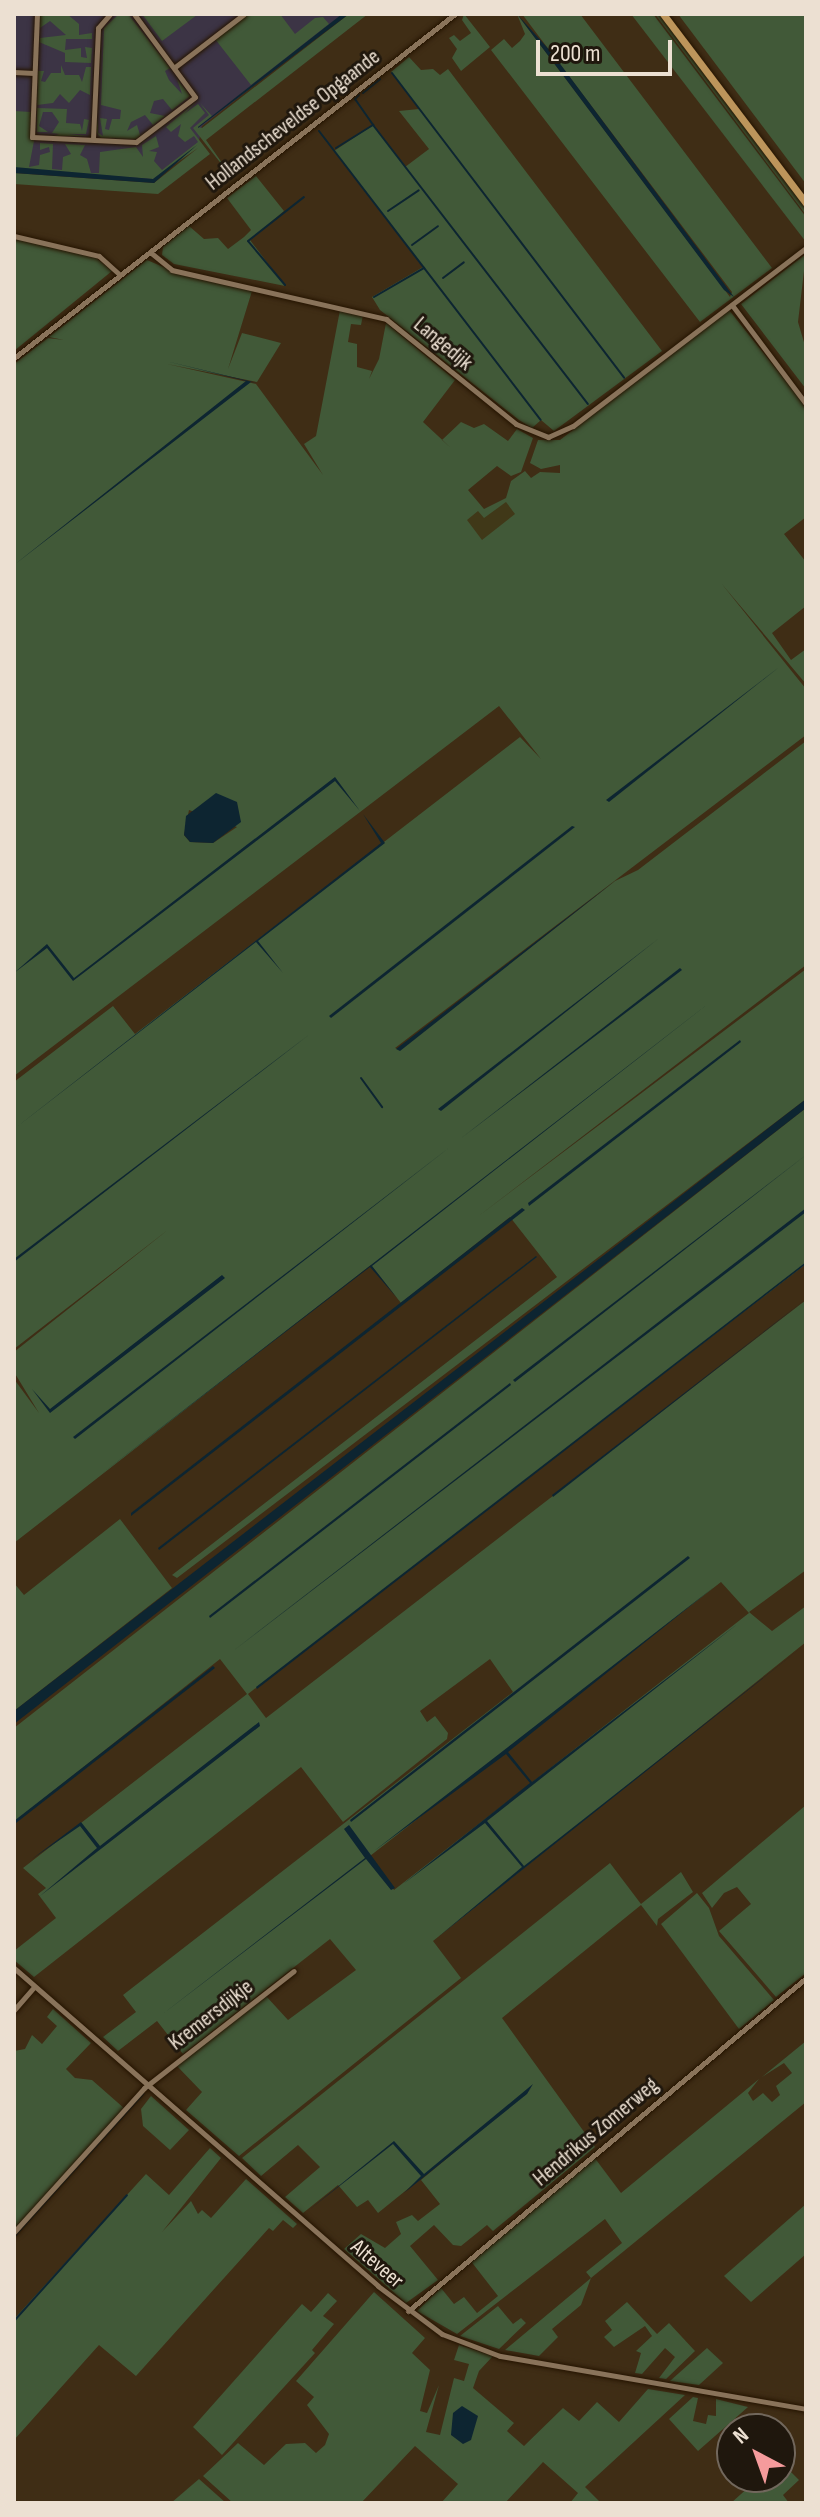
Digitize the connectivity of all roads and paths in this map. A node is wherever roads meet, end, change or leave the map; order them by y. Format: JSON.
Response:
{"nodes":[{"id":1,"x":37,"y":14,"type":"edge"},
{"id":2,"x":110,"y":14,"type":"edge"},
{"id":3,"x":134,"y":14,"type":"edge"},
{"id":4,"x":244,"y":14,"type":"edge"},
{"id":5,"x":455,"y":14,"type":"edge"},
{"id":6,"x":663,"y":14,"type":"edge"},
{"id":7,"x":175,"y":67,"type":"junction"},
{"id":8,"x":14,"y":72,"type":"edge"},
{"id":9,"x":34,"y":73,"type":"junction"},
{"id":10,"x":93,"y":139,"type":"junction"},
{"id":11,"x":806,"y":203,"type":"edge"},
{"id":12,"x":14,"y":236,"type":"edge"},
{"id":13,"x":806,"y":248,"type":"edge"},
{"id":14,"x":150,"y":252,"type":"junction"},
{"id":15,"x":120,"y":275,"type":"junction"},
{"id":16,"x":732,"y":305,"type":"junction"},
{"id":17,"x":14,"y":358,"type":"edge"},
{"id":18,"x":806,"y":404,"type":"edge"},
{"id":19,"x":14,"y":1968,"type":"edge"},
{"id":20,"x":294,"y":1971,"type":"dead end"},
{"id":21,"x":806,"y":1978,"type":"edge"},
{"id":22,"x":34,"y":1986,"type":"junction"},
{"id":23,"x":14,"y":2010,"type":"edge"},
{"id":24,"x":148,"y":2085,"type":"junction"},
{"id":25,"x":14,"y":2232,"type":"edge"},
{"id":26,"x":408,"y":2311,"type":"junction"},
{"id":27,"x":806,"y":2409,"type":"edge"}],
"edges":[{"from":1,"to":9,"type":"street"},
{"from":2,"to":10,"type":"street"},
{"from":3,"to":7,"type":"street"},
{"from":4,"to":7,"type":"street"},
{"from":5,"to":14,"type":"street","name":"Hollandscheveldse Opgaande"},
{"from":6,"to":11,"type":"main road"},
{"from":7,"to":10,"type":"street"},
{"from":8,"to":9,"type":"street"},
{"from":9,"to":10,"type":"street"},
{"from":12,"to":15,"type":"street"},
{"from":13,"to":16,"type":"street","name":"Langedijk"},
{"from":14,"to":15,"type":"street"},
{"from":14,"to":16,"type":"street","name":"Langedijk"},
{"from":15,"to":17,"type":"street"},
{"from":16,"to":18,"type":"street"},
{"from":19,"to":22,"type":"street","name":"Alteveer"},
{"from":20,"to":24,"type":"street","name":"Kremersdijkje"},
{"from":21,"to":26,"type":"street","name":"Hendrikus Zomerweg"},
{"from":22,"to":23,"type":"street"},
{"from":22,"to":24,"type":"street","name":"Alteveer"},
{"from":24,"to":25,"type":"street","name":"Kremersdijkje"},
{"from":24,"to":26,"type":"street","name":"Alteveer"},
{"from":26,"to":27,"type":"street","name":"Alteveer"}]}
